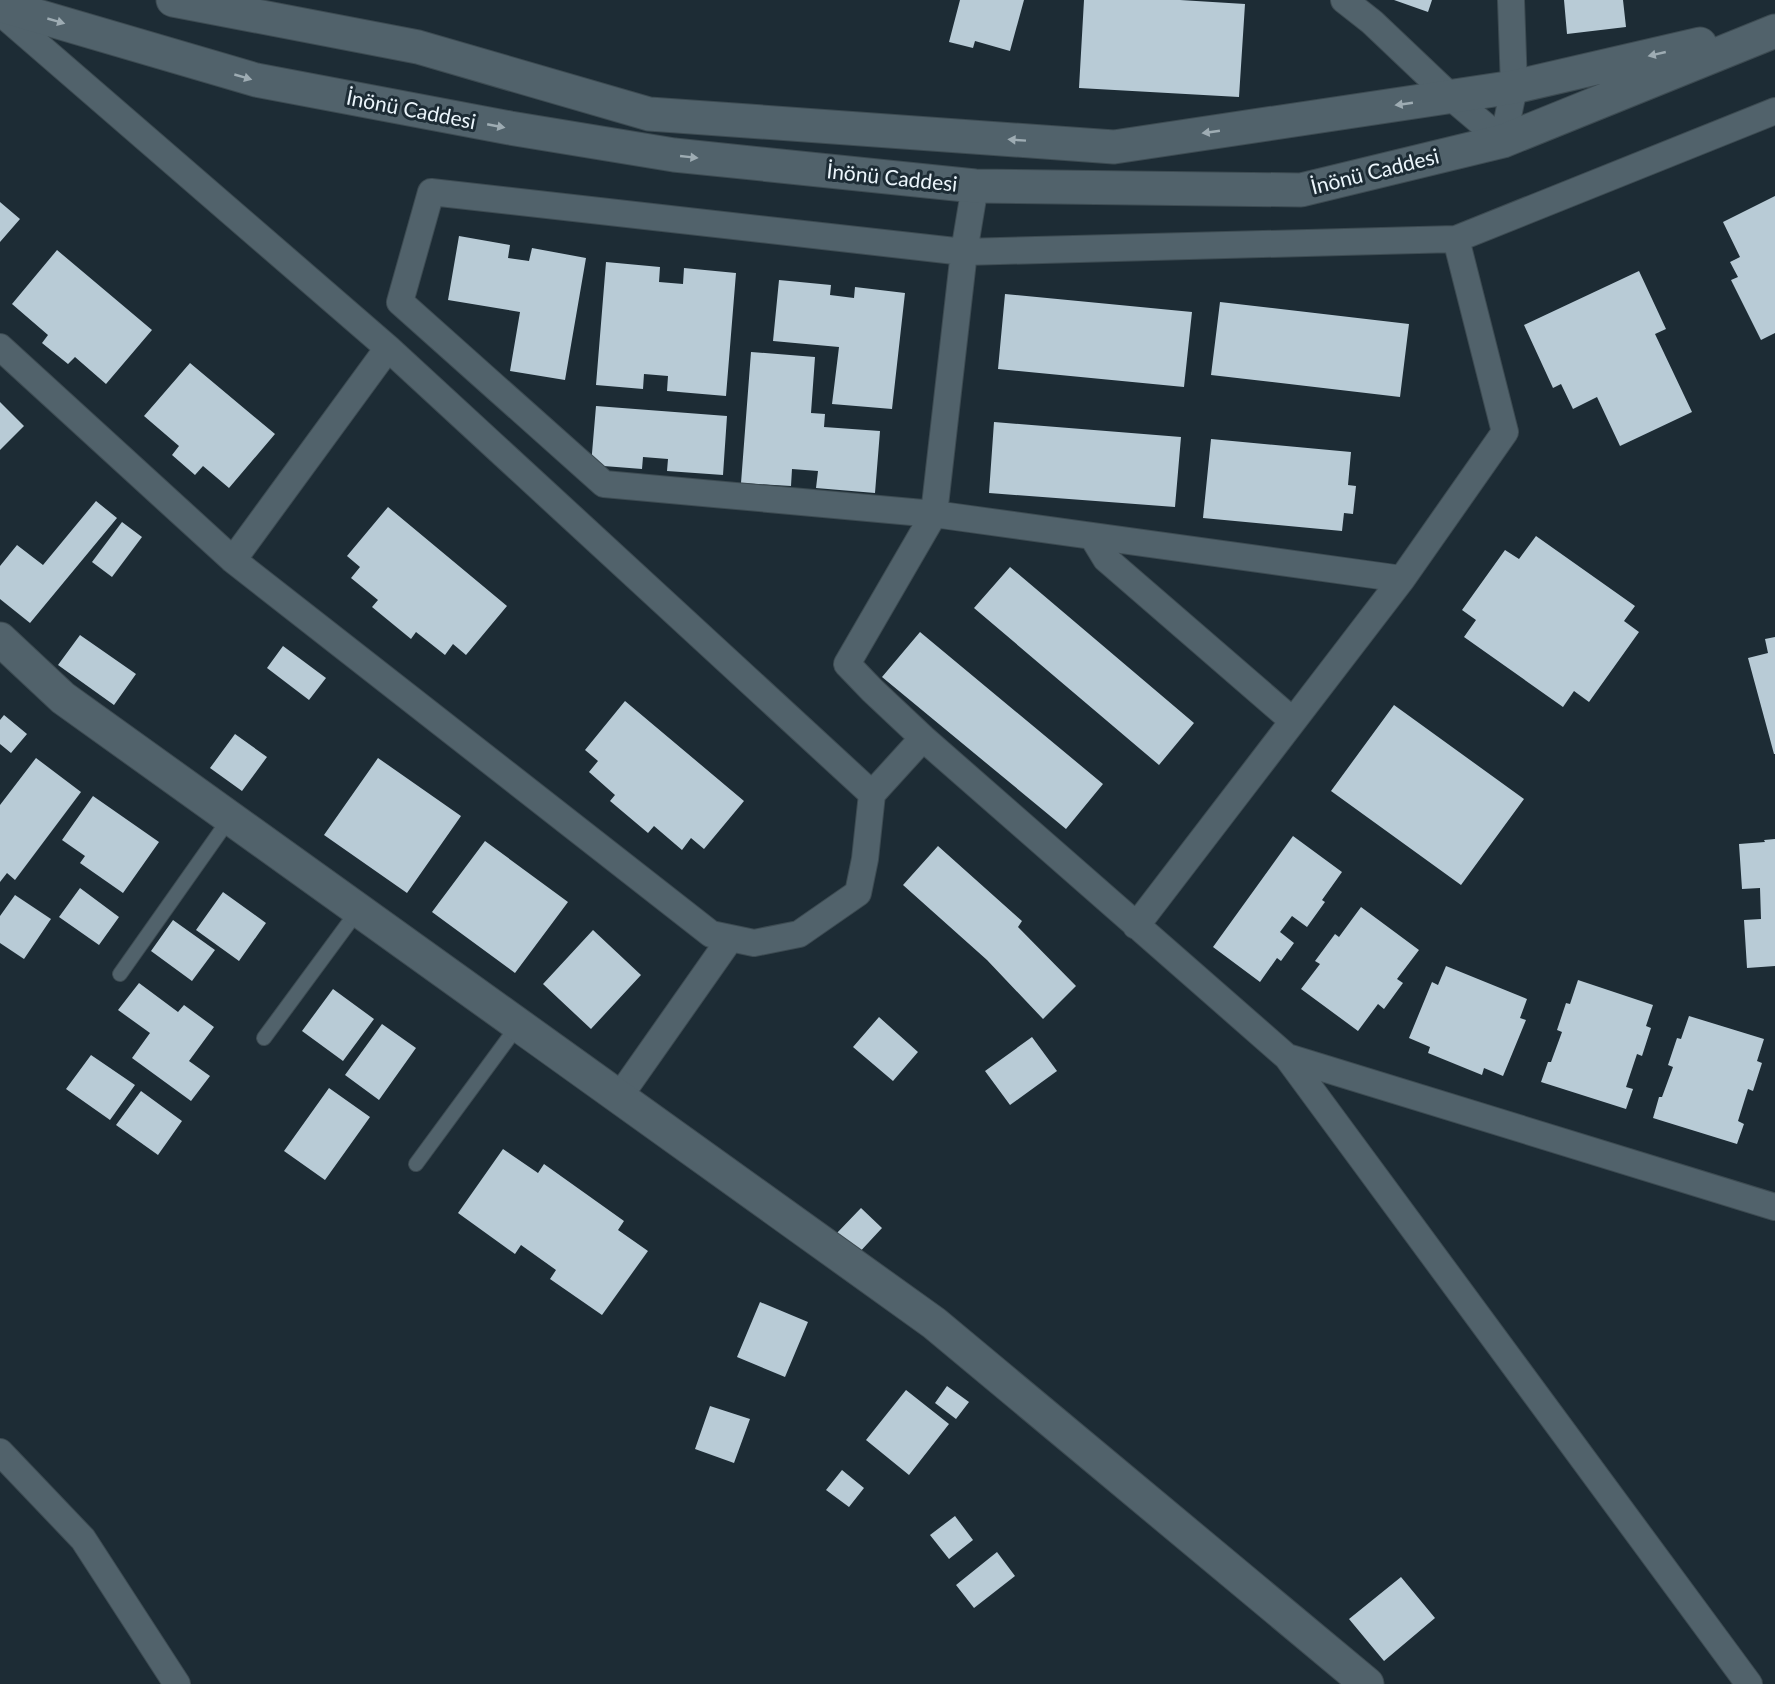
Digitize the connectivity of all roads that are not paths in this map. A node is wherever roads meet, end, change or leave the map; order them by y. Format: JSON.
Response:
{"nodes":[{"id":1,"x":173,"y":0,"type":"edge"},
{"id":2,"x":1344,"y":0,"type":"edge"},
{"id":3,"x":1511,"y":0,"type":"edge"},
{"id":4,"x":0,"y":5,"type":"edge"},
{"id":5,"x":0,"y":12,"type":"edge"},
{"id":6,"x":1775,"y":29,"type":"edge"},
{"id":7,"x":1514,"y":87,"type":"junction"},
{"id":8,"x":1450,"y":97,"type":"junction"},
{"id":9,"x":1775,"y":111,"type":"edge"},
{"id":10,"x":1503,"y":141,"type":"junction"},
{"id":11,"x":975,"y":186,"type":"junction"},
{"id":12,"x":1456,"y":239,"type":"junction"},
{"id":13,"x":964,"y":252,"type":"junction"},
{"id":14,"x":0,"y":347,"type":"edge"},
{"id":15,"x":388,"y":348,"type":"junction"},
{"id":16,"x":934,"y":514,"type":"junction"},
{"id":17,"x":1092,"y":536,"type":"junction"},
{"id":18,"x":233,"y":560,"type":"junction"},
{"id":19,"x":1401,"y":579,"type":"junction"},
{"id":20,"x":0,"y":639,"type":"edge"},
{"id":21,"x":1293,"y":721,"type":"junction"},
{"id":22,"x":923,"y":738,"type":"junction"},
{"id":23,"x":872,"y":794,"type":"junction"},
{"id":24,"x":230,"y":817,"type":"junction"},
{"id":25,"x":358,"y":909,"type":"junction"},
{"id":26,"x":1137,"y":926,"type":"junction"},
{"id":27,"x":730,"y":939,"type":"junction"},
{"id":28,"x":120,"y":974,"type":"dead end"},
{"id":29,"x":519,"y":1024,"type":"junction"},
{"id":30,"x":264,"y":1038,"type":"dead end"},
{"id":31,"x":1287,"y":1057,"type":"junction"},
{"id":32,"x":619,"y":1097,"type":"junction"},
{"id":33,"x":416,"y":1164,"type":"dead end"},
{"id":34,"x":1775,"y":1207,"type":"edge"},
{"id":35,"x":0,"y":1452,"type":"edge"},
{"id":36,"x":177,"y":1684,"type":"edge"},
{"id":37,"x":1367,"y":1684,"type":"edge"},
{"id":38,"x":1749,"y":1684,"type":"edge"}],
"edges":[{"from":8,"to":1,"type":"main road","name":"İnönü Caddesi","one_way":true},
{"from":2,"to":8,"type":"street"},
{"from":3,"to":7,"type":"street"},
{"from":4,"to":11,"type":"main road","name":"İnönü Caddesi","one_way":true},
{"from":5,"to":15,"type":"street"},
{"from":6,"to":7,"type":"main road","name":"İnönü Caddesi","one_way":true},
{"from":6,"to":10,"type":"main road","name":"İnönü Caddesi"},
{"from":7,"to":8,"type":"main road","name":"İnönü Caddesi"},
{"from":7,"to":10,"type":"street"},
{"from":8,"to":10,"type":"street"},
{"from":9,"to":12,"type":"street"},
{"from":10,"to":11,"type":"main road","name":"İnönü Caddesi"},
{"from":11,"to":13,"type":"street"},
{"from":12,"to":13,"type":"street"},
{"from":12,"to":19,"type":"street"},
{"from":13,"to":16,"type":"street"},
{"from":13,"to":16,"type":"street"},
{"from":14,"to":18,"type":"street"},
{"from":15,"to":18,"type":"street"},
{"from":15,"to":23,"type":"street"},
{"from":16,"to":17,"type":"street"},
{"from":16,"to":22,"type":"street"},
{"from":17,"to":19,"type":"street"},
{"from":17,"to":21,"type":"street"},
{"from":18,"to":27,"type":"street"},
{"from":19,"to":21,"type":"street"},
{"from":20,"to":24,"type":"main road"},
{"from":21,"to":26,"type":"street"},
{"from":22,"to":23,"type":"street"},
{"from":22,"to":26,"type":"street"},
{"from":23,"to":27,"type":"street"},
{"from":24,"to":25,"type":"main road"},
{"from":24,"to":28,"type":"lane"},
{"from":25,"to":29,"type":"main road"},
{"from":25,"to":30,"type":"lane"},
{"from":26,"to":31,"type":"street"},
{"from":27,"to":32,"type":"street"},
{"from":29,"to":32,"type":"main road"},
{"from":29,"to":33,"type":"lane"},
{"from":31,"to":34,"type":"street"},
{"from":31,"to":38,"type":"street"},
{"from":32,"to":37,"type":"main road"},
{"from":35,"to":36,"type":"street"}]}
